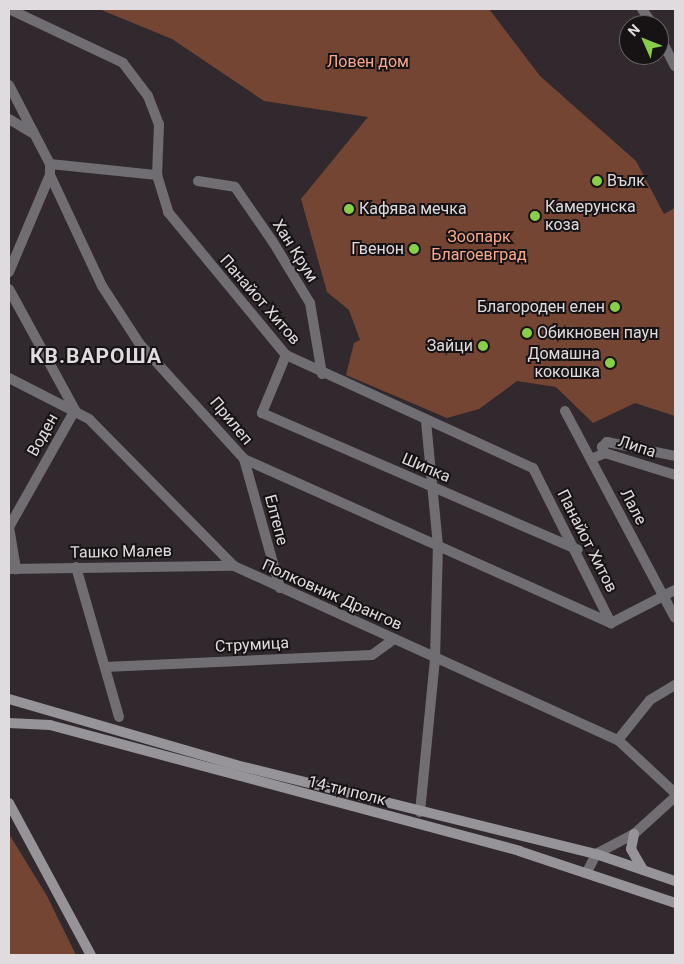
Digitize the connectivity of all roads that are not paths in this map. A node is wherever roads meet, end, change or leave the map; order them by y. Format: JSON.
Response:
{"nodes":[{"id":1,"x":9,"y":9,"type":"edge"},
{"id":2,"x":669,"y":54,"type":"edge"},
{"id":3,"x":675,"y":66,"type":"edge"},
{"id":4,"x":9,"y":85,"type":"edge"},
{"id":5,"x":9,"y":118,"type":"edge"},
{"id":6,"x":32,"y":133,"type":"junction"},
{"id":7,"x":50,"y":170,"type":"junction"},
{"id":8,"x":157,"y":175,"type":"junction"},
{"id":9,"x":198,"y":181,"type":"dead end"},
{"id":10,"x":9,"y":272,"type":"edge"},
{"id":11,"x":9,"y":289,"type":"edge"},
{"id":12,"x":286,"y":355,"type":"junction"},
{"id":13,"x":322,"y":374,"type":"junction"},
{"id":14,"x":9,"y":378,"type":"edge"},
{"id":15,"x":74,"y":410,"type":"junction"},
{"id":16,"x":565,"y":411,"type":"dead end"},
{"id":17,"x":426,"y":421,"type":"junction"},
{"id":18,"x":605,"y":453,"type":"junction"},
{"id":19,"x":675,"y":456,"type":"edge"},
{"id":20,"x":244,"y":459,"type":"junction"},
{"id":21,"x":590,"y":460,"type":"junction"},
{"id":22,"x":675,"y":475,"type":"edge"},
{"id":23,"x":432,"y":486,"type":"junction"},
{"id":24,"x":9,"y":527,"type":"edge"},
{"id":25,"x":438,"y":546,"type":"junction"},
{"id":26,"x":578,"y":550,"type":"junction"},
{"id":27,"x":234,"y":566,"type":"junction"},
{"id":28,"x":76,"y":567,"type":"junction"},
{"id":29,"x":12,"y":569,"type":"edge"},
{"id":30,"x":280,"y":588,"type":"junction"},
{"id":31,"x":675,"y":590,"type":"edge"},
{"id":32,"x":664,"y":596,"type":"junction"},
{"id":33,"x":675,"y":618,"type":"edge"},
{"id":34,"x":611,"y":623,"type":"junction"},
{"id":35,"x":394,"y":639,"type":"junction"},
{"id":36,"x":435,"y":658,"type":"junction"},
{"id":37,"x":105,"y":667,"type":"junction"},
{"id":38,"x":675,"y":685,"type":"edge"},
{"id":39,"x":9,"y":699,"type":"edge"},
{"id":40,"x":119,"y":717,"type":"dead end"},
{"id":41,"x":9,"y":723,"type":"edge"},
{"id":42,"x":618,"y":740,"type":"junction"},
{"id":43,"x":675,"y":793,"type":"edge"},
{"id":44,"x":675,"y":797,"type":"edge"},
{"id":45,"x":9,"y":803,"type":"edge"},
{"id":46,"x":420,"y":812,"type":"junction"},
{"id":47,"x":634,"y":834,"type":"junction"},
{"id":48,"x":596,"y":854,"type":"junction"},
{"id":49,"x":588,"y":870,"type":"junction"},
{"id":50,"x":643,"y":870,"type":"junction"},
{"id":51,"x":675,"y":881,"type":"edge"},
{"id":52,"x":675,"y":903,"type":"edge"},
{"id":53,"x":91,"y":955,"type":"edge"}],
"edges":[{"from":1,"to":8,"type":"street","name":"Панайот Хитов"},
{"from":2,"to":3,"type":"street"},
{"from":4,"to":6,"type":"street","name":"Прилеп"},
{"from":5,"to":6,"type":"street"},
{"from":6,"to":7,"type":"street","name":"Прилеп"},
{"from":7,"to":8,"type":"street"},
{"from":7,"to":10,"type":"street"},
{"from":7,"to":20,"type":"street","name":"Прилеп"},
{"from":8,"to":12,"type":"street","name":"Панайот Хитов"},
{"from":9,"to":13,"type":"street","name":"Хан Крум"},
{"from":11,"to":15,"type":"street"},
{"from":12,"to":13,"type":"street","name":"Панайот Хитов"},
{"from":12,"to":23,"type":"street","name":"Шипка"},
{"from":13,"to":17,"type":"street","name":"Панайот Хитов"},
{"from":14,"to":15,"type":"street","name":"Полковник Дрангов"},
{"from":15,"to":24,"type":"street","name":"Воден"},
{"from":15,"to":27,"type":"street","name":"Полковник Дрангов"},
{"from":16,"to":21,"type":"street","name":"Лале"},
{"from":17,"to":23,"type":"street"},
{"from":17,"to":26,"type":"street","name":"Панайот Хитов"},
{"from":18,"to":19,"type":"street"},
{"from":18,"to":21,"type":"street","name":"Липа"},
{"from":18,"to":22,"type":"street","name":"Липа"},
{"from":20,"to":25,"type":"street","name":"Прилеп"},
{"from":20,"to":30,"type":"street","name":"Елтепе"},
{"from":21,"to":32,"type":"street","name":"Лале"},
{"from":23,"to":25,"type":"street"},
{"from":23,"to":26,"type":"street","name":"Шипка"},
{"from":24,"to":29,"type":"street"},
{"from":25,"to":34,"type":"street","name":"Прилеп"},
{"from":25,"to":36,"type":"street"},
{"from":26,"to":34,"type":"street","name":"Панайот Хитов"},
{"from":27,"to":28,"type":"street","name":"Ташко Малев"},
{"from":27,"to":30,"type":"street","name":"Полковник Дрангов"},
{"from":28,"to":29,"type":"street","name":"Ташко Малев"},
{"from":28,"to":37,"type":"street"},
{"from":30,"to":35,"type":"street","name":"Полковник Дрангов"},
{"from":31,"to":32,"type":"street"},
{"from":32,"to":33,"type":"street","name":"Лале"},
{"from":32,"to":34,"type":"street"},
{"from":35,"to":36,"type":"street","name":"Полковник Дрангов"},
{"from":35,"to":37,"type":"street","name":"Струмица"},
{"from":36,"to":42,"type":"street","name":"Полковник Дрангов"},
{"from":36,"to":46,"type":"street"},
{"from":37,"to":40,"type":"street"},
{"from":38,"to":42,"type":"street"},
{"from":39,"to":46,"type":"street","name":"14-ти полк"},
{"from":41,"to":49,"type":"street","name":"14-ти полк"},
{"from":42,"to":43,"type":"street","name":"Полковник Дрангов"},
{"from":44,"to":47,"type":"street"},
{"from":45,"to":53,"type":"street"},
{"from":46,"to":48,"type":"street","name":"14-ти полк"},
{"from":47,"to":48,"type":"street"},
{"from":47,"to":50,"type":"street"},
{"from":48,"to":49,"type":"street"},
{"from":48,"to":50,"type":"street","name":"14-ти полк"},
{"from":49,"to":52,"type":"street","name":"14-ти полк"},
{"from":50,"to":51,"type":"street","name":"14-ти полк"}]}
